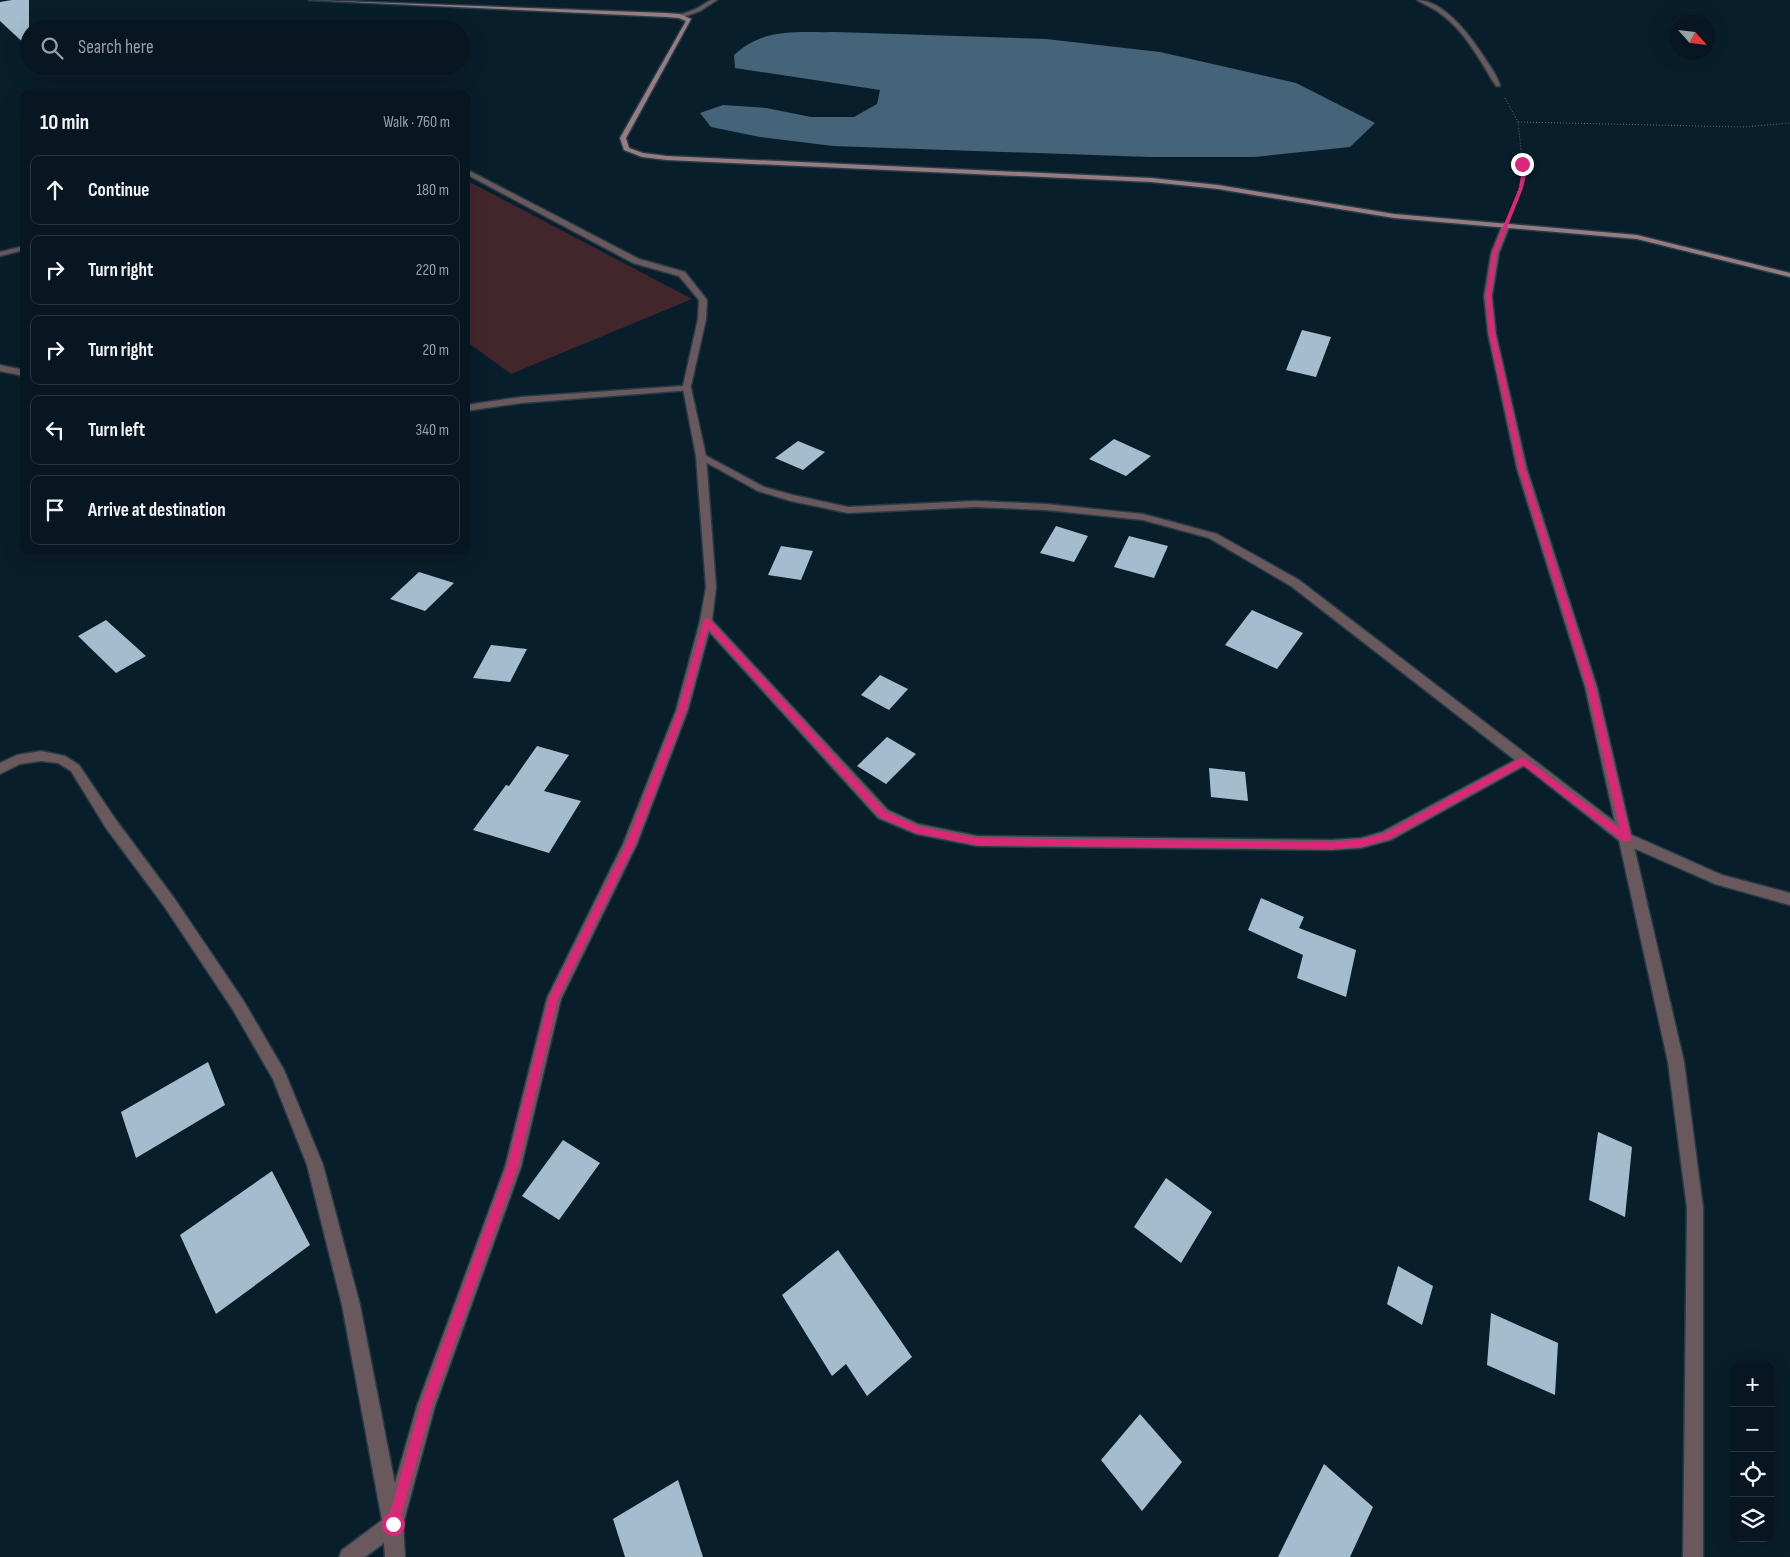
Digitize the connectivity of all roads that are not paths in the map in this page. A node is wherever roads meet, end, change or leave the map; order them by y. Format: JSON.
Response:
{"nodes":[{"id":1,"x":312,"y":0,"type":"edge"},
{"id":2,"x":714,"y":0,"type":"edge"},
{"id":3,"x":1420,"y":0,"type":"edge"},
{"id":4,"x":680,"y":16,"type":"junction"},
{"id":5,"x":1498,"y":85,"type":"road end"},
{"id":6,"x":470,"y":173,"type":"edge"},
{"id":7,"x":1506,"y":225,"type":"junction"},
{"id":8,"x":20,"y":249,"type":"edge"},
{"id":9,"x":0,"y":254,"type":"edge"},
{"id":10,"x":1790,"y":275,"type":"edge"},
{"id":11,"x":0,"y":368,"type":"edge"},
{"id":12,"x":20,"y":372,"type":"edge"},
{"id":13,"x":687,"y":388,"type":"junction"},
{"id":14,"x":470,"y":407,"type":"edge"},
{"id":15,"x":701,"y":456,"type":"junction"},
{"id":16,"x":706,"y":621,"type":"junction"},
{"id":17,"x":1523,"y":760,"type":"junction"},
{"id":18,"x":0,"y":768,"type":"edge"},
{"id":19,"x":1626,"y":839,"type":"junction"},
{"id":20,"x":1790,"y":899,"type":"edge"},
{"id":21,"x":393,"y":1524,"type":"junction"},
{"id":22,"x":349,"y":1557,"type":"edge"},
{"id":23,"x":395,"y":1557,"type":"edge"},
{"id":24,"x":1693,"y":1557,"type":"edge"}],
"edges":[{"from":1,"to":4,"type":"street"},
{"from":2,"to":4,"type":"street"},
{"from":3,"to":5,"type":"street"},
{"from":4,"to":7,"type":"street"},
{"from":6,"to":13,"type":"street"},
{"from":7,"to":10,"type":"street"},
{"from":7,"to":19,"type":"street"},
{"from":8,"to":9,"type":"street"},
{"from":11,"to":12,"type":"street"},
{"from":13,"to":14,"type":"street"},
{"from":13,"to":15,"type":"street"},
{"from":15,"to":16,"type":"street"},
{"from":15,"to":17,"type":"street"},
{"from":16,"to":17,"type":"street"},
{"from":16,"to":21,"type":"street"},
{"from":17,"to":19,"type":"street"},
{"from":18,"to":21,"type":"street"},
{"from":19,"to":20,"type":"street"},
{"from":19,"to":24,"type":"street"},
{"from":21,"to":22,"type":"street"},
{"from":21,"to":23,"type":"street"}]}
